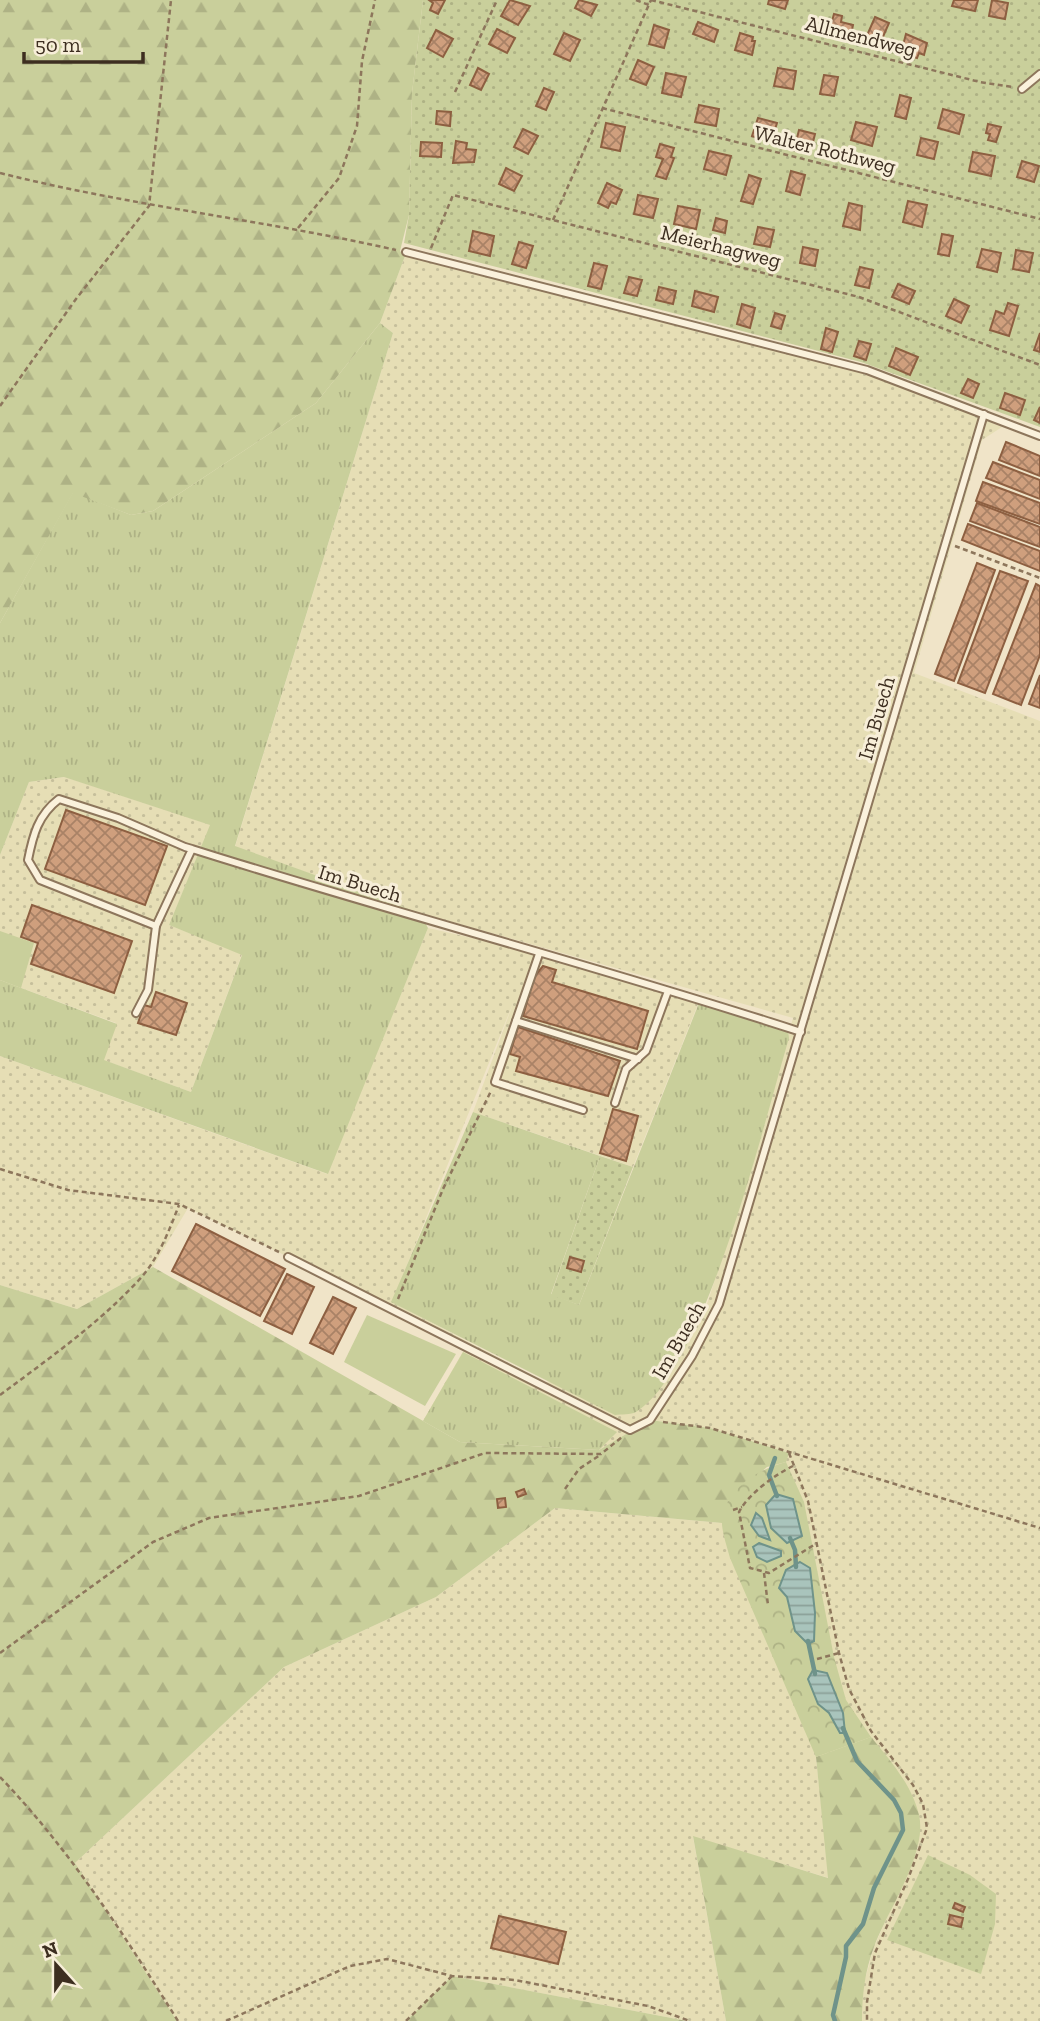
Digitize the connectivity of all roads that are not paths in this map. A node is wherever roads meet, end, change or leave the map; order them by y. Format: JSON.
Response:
{"nodes":[{"id":1,"x":1040,"y":74,"type":"edge"},
{"id":2,"x":1022,"y":89,"type":"road end"},
{"id":3,"x":406,"y":252,"type":"road end"},
{"id":4,"x":984,"y":414,"type":"junction"},
{"id":5,"x":1040,"y":436,"type":"edge"},
{"id":6,"x":192,"y":849,"type":"junction"},
{"id":7,"x":156,"y":926,"type":"junction"},
{"id":8,"x":539,"y":954,"type":"junction"},
{"id":9,"x":668,"y":991,"type":"junction"},
{"id":10,"x":136,"y":1013,"type":"dead end"},
{"id":11,"x":516,"y":1021,"type":"junction"},
{"id":12,"x":801,"y":1032,"type":"junction"},
{"id":13,"x":638,"y":1059,"type":"junction"},
{"id":14,"x":615,"y":1103,"type":"dead end"},
{"id":15,"x":583,"y":1110,"type":"dead end"},
{"id":16,"x":288,"y":1257,"type":"road end"}],
"edges":[{"from":1,"to":2,"type":"lane"},
{"from":3,"to":4,"type":"lane"},
{"from":4,"to":5,"type":"lane"},
{"from":4,"to":12,"type":"lane","name":"Im Buech"},
{"from":6,"to":7,"type":"lane"},
{"from":6,"to":7,"type":"lane","name":"Im Buech"},
{"from":6,"to":8,"type":"lane","name":"Im Buech"},
{"from":7,"to":10,"type":"lane"},
{"from":8,"to":9,"type":"lane","name":"Im Buech"},
{"from":8,"to":11,"type":"lane"},
{"from":9,"to":12,"type":"lane","name":"Im Buech"},
{"from":9,"to":13,"type":"lane"},
{"from":11,"to":13,"type":"lane"},
{"from":11,"to":15,"type":"lane"},
{"from":12,"to":16,"type":"lane","name":"Im Buech"},
{"from":13,"to":14,"type":"lane"}]}
